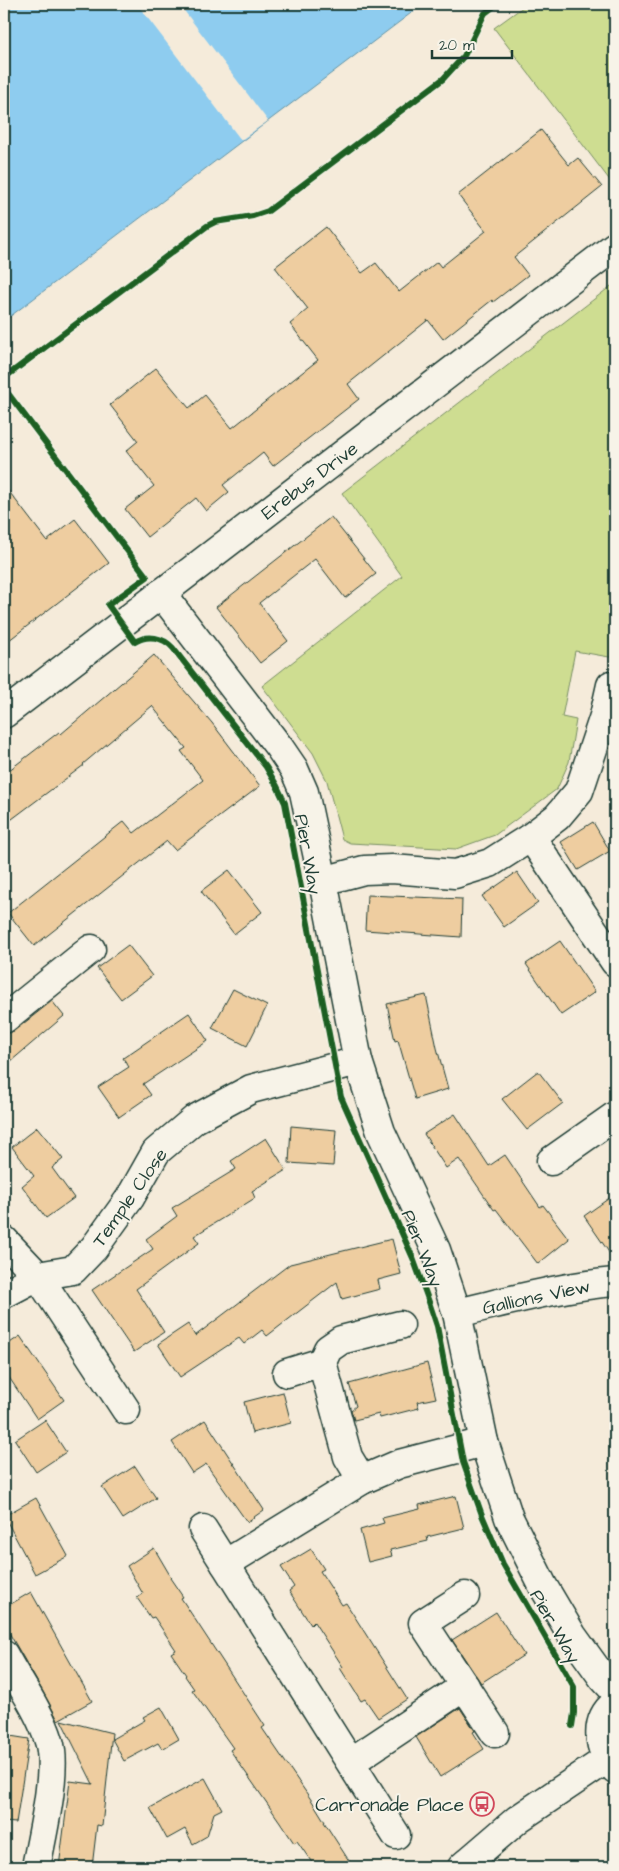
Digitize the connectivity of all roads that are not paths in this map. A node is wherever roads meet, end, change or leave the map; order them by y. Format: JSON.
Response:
{"nodes":[{"id":1,"x":615,"y":246,"type":"edge"},
{"id":2,"x":161,"y":593,"type":"junction"},
{"id":3,"x":615,"y":685,"type":"edge"},
{"id":4,"x":4,"y":714,"type":"edge"},
{"id":5,"x":531,"y":837,"type":"junction"},
{"id":6,"x":323,"y":881,"type":"junction"},
{"id":7,"x":91,"y":949,"type":"dead end"},
{"id":8,"x":615,"y":962,"type":"edge"},
{"id":9,"x":4,"y":1019,"type":"edge"},
{"id":10,"x":358,"y":1061,"type":"junction"},
{"id":11,"x":615,"y":1116,"type":"edge"},
{"id":12,"x":551,"y":1161,"type":"dead end"},
{"id":13,"x":4,"y":1240,"type":"edge"},
{"id":14,"x":38,"y":1276,"type":"junction"},
{"id":15,"x":615,"y":1282,"type":"edge"},
{"id":16,"x":4,"y":1294,"type":"edge"},
{"id":17,"x":457,"y":1313,"type":"junction"},
{"id":18,"x":400,"y":1325,"type":"dead end"},
{"id":19,"x":322,"y":1362,"type":"junction"},
{"id":20,"x":287,"y":1373,"type":"dead end"},
{"id":21,"x":126,"y":1410,"type":"dead end"},
{"id":22,"x":484,"y":1442,"type":"junction"},
{"id":23,"x":362,"y":1480,"type":"junction"},
{"id":24,"x":203,"y":1529,"type":"dead end"},
{"id":25,"x":225,"y":1564,"type":"junction"},
{"id":26,"x":465,"y":1596,"type":"dead end"},
{"id":27,"x":4,"y":1655,"type":"edge"},
{"id":28,"x":464,"y":1686,"type":"junction"},
{"id":29,"x":615,"y":1691,"type":"edge"},
{"id":30,"x":615,"y":1703,"type":"edge"},
{"id":31,"x":495,"y":1733,"type":"dead end"},
{"id":32,"x":350,"y":1762,"type":"junction"},
{"id":33,"x":611,"y":1764,"type":"edge"},
{"id":34,"x":396,"y":1835,"type":"dead end"},
{"id":35,"x":36,"y":1867,"type":"edge"},
{"id":36,"x":462,"y":1867,"type":"edge"}],
"edges":[{"from":1,"to":2,"type":"street","name":"Erebus Drive"},
{"from":2,"to":4,"type":"street","name":"Erebus Drive"},
{"from":2,"to":6,"type":"street","name":"Pier Way"},
{"from":3,"to":5,"type":"street"},
{"from":5,"to":6,"type":"street"},
{"from":5,"to":8,"type":"street"},
{"from":6,"to":10,"type":"street","name":"Pier Way"},
{"from":7,"to":9,"type":"street"},
{"from":10,"to":14,"type":"street","name":"Temple Close"},
{"from":10,"to":17,"type":"street","name":"Pier Way"},
{"from":11,"to":12,"type":"street"},
{"from":13,"to":14,"type":"street"},
{"from":14,"to":16,"type":"street","name":"Temple Close"},
{"from":14,"to":21,"type":"street"},
{"from":15,"to":17,"type":"street","name":"Gallions View"},
{"from":17,"to":22,"type":"street","name":"Pier Way"},
{"from":18,"to":19,"type":"street"},
{"from":19,"to":20,"type":"street"},
{"from":19,"to":23,"type":"street"},
{"from":22,"to":23,"type":"street"},
{"from":22,"to":29,"type":"street","name":"Pier Way"},
{"from":23,"to":25,"type":"street"},
{"from":24,"to":25,"type":"street"},
{"from":25,"to":32,"type":"street"},
{"from":26,"to":28,"type":"street"},
{"from":27,"to":35,"type":"street"},
{"from":28,"to":31,"type":"street"},
{"from":28,"to":32,"type":"street"},
{"from":30,"to":33,"type":"street"},
{"from":32,"to":34,"type":"street"},
{"from":33,"to":36,"type":"street"}]}
